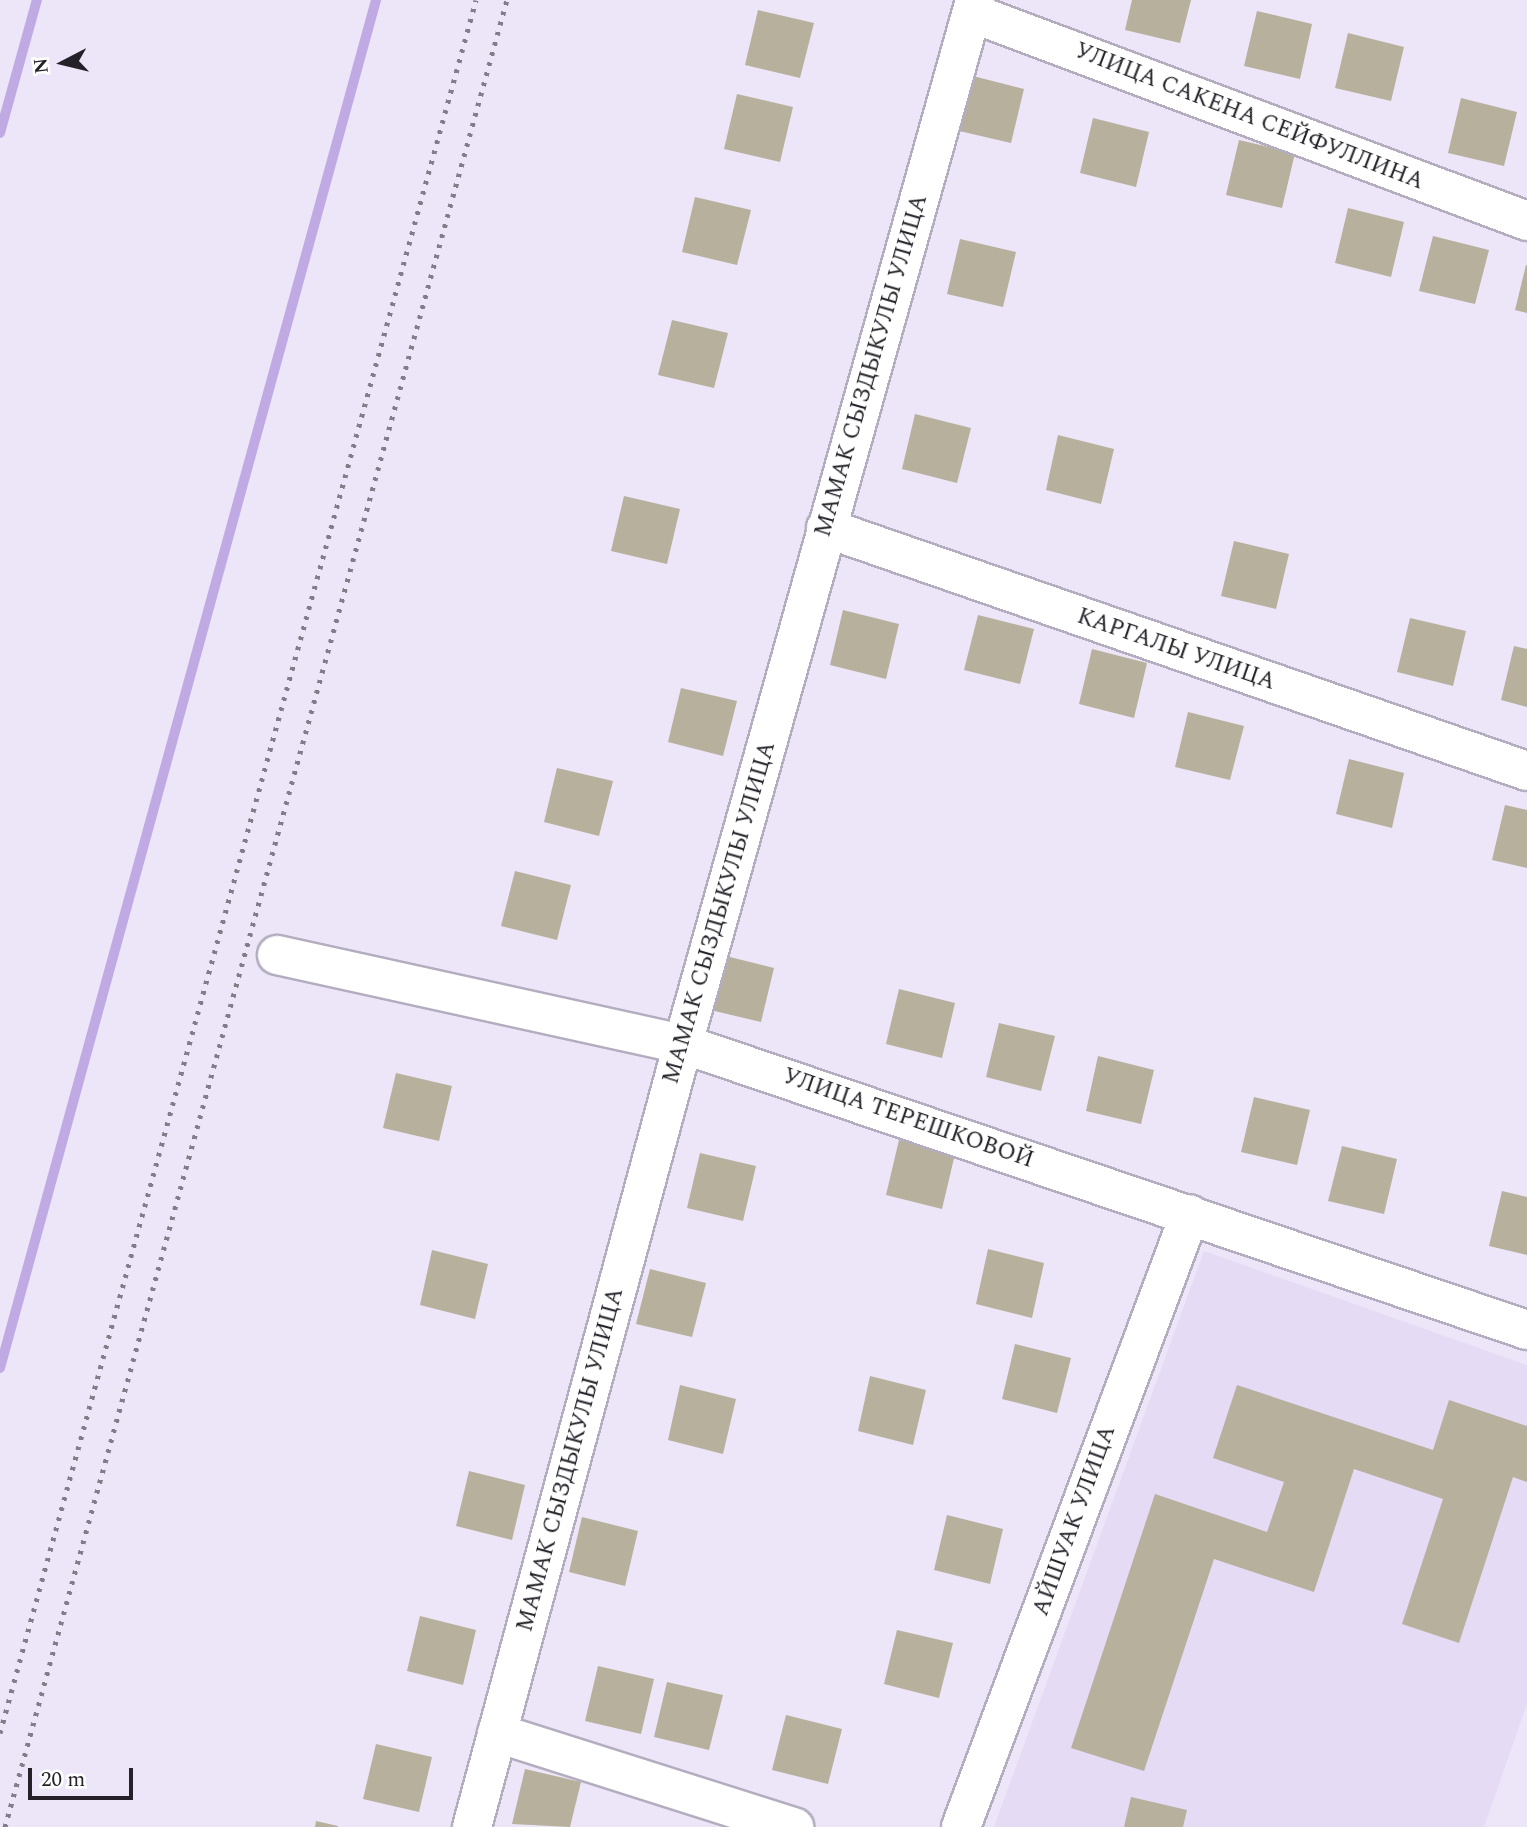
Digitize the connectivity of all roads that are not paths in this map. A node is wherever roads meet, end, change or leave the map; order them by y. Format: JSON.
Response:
{"nodes":[{"id":1,"x":973,"y":6,"type":"edge"},
{"id":2,"x":1527,"y":220,"type":"edge"},
{"id":3,"x":826,"y":528,"type":"junction"},
{"id":4,"x":1527,"y":771,"type":"edge"},
{"id":5,"x":277,"y":955,"type":"dead end"},
{"id":6,"x":683,"y":1044,"type":"junction"},
{"id":7,"x":1190,"y":1214,"type":"junction"},
{"id":8,"x":1527,"y":1330,"type":"edge"},
{"id":9,"x":497,"y":1733,"type":"junction"},
{"id":10,"x":472,"y":1827,"type":"edge"},
{"id":11,"x":793,"y":1827,"type":"edge"},
{"id":12,"x":961,"y":1827,"type":"edge"}],
"edges":[{"from":1,"to":2,"type":"street","name":"УЛИЦА САКЕНА СЕЙФУЛЛИНА"},
{"from":1,"to":3,"type":"street","name":"МАМАК СЫЗДЫКУЛЫ УЛИЦА"},
{"from":3,"to":4,"type":"street","name":"КАРГАЛЫ УЛИЦА"},
{"from":3,"to":6,"type":"street","name":"МАМАК СЫЗДЫКУЛЫ УЛИЦА"},
{"from":5,"to":6,"type":"street","name":"УЛИЦА ТЕРЕШКОВОЙ"},
{"from":6,"to":7,"type":"street","name":"УЛИЦА ТЕРЕШКОВОЙ"},
{"from":6,"to":9,"type":"street","name":"МАМАК СЫЗДЫКУЛЫ УЛИЦА"},
{"from":7,"to":8,"type":"street","name":"УЛИЦА ТЕРЕШКОВОЙ"},
{"from":7,"to":12,"type":"street","name":"АЙШУАК УЛИЦА"},
{"from":9,"to":10,"type":"street","name":"МАМАК СЫЗДЫКУЛЫ УЛИЦА"},
{"from":9,"to":11,"type":"street"}]}
